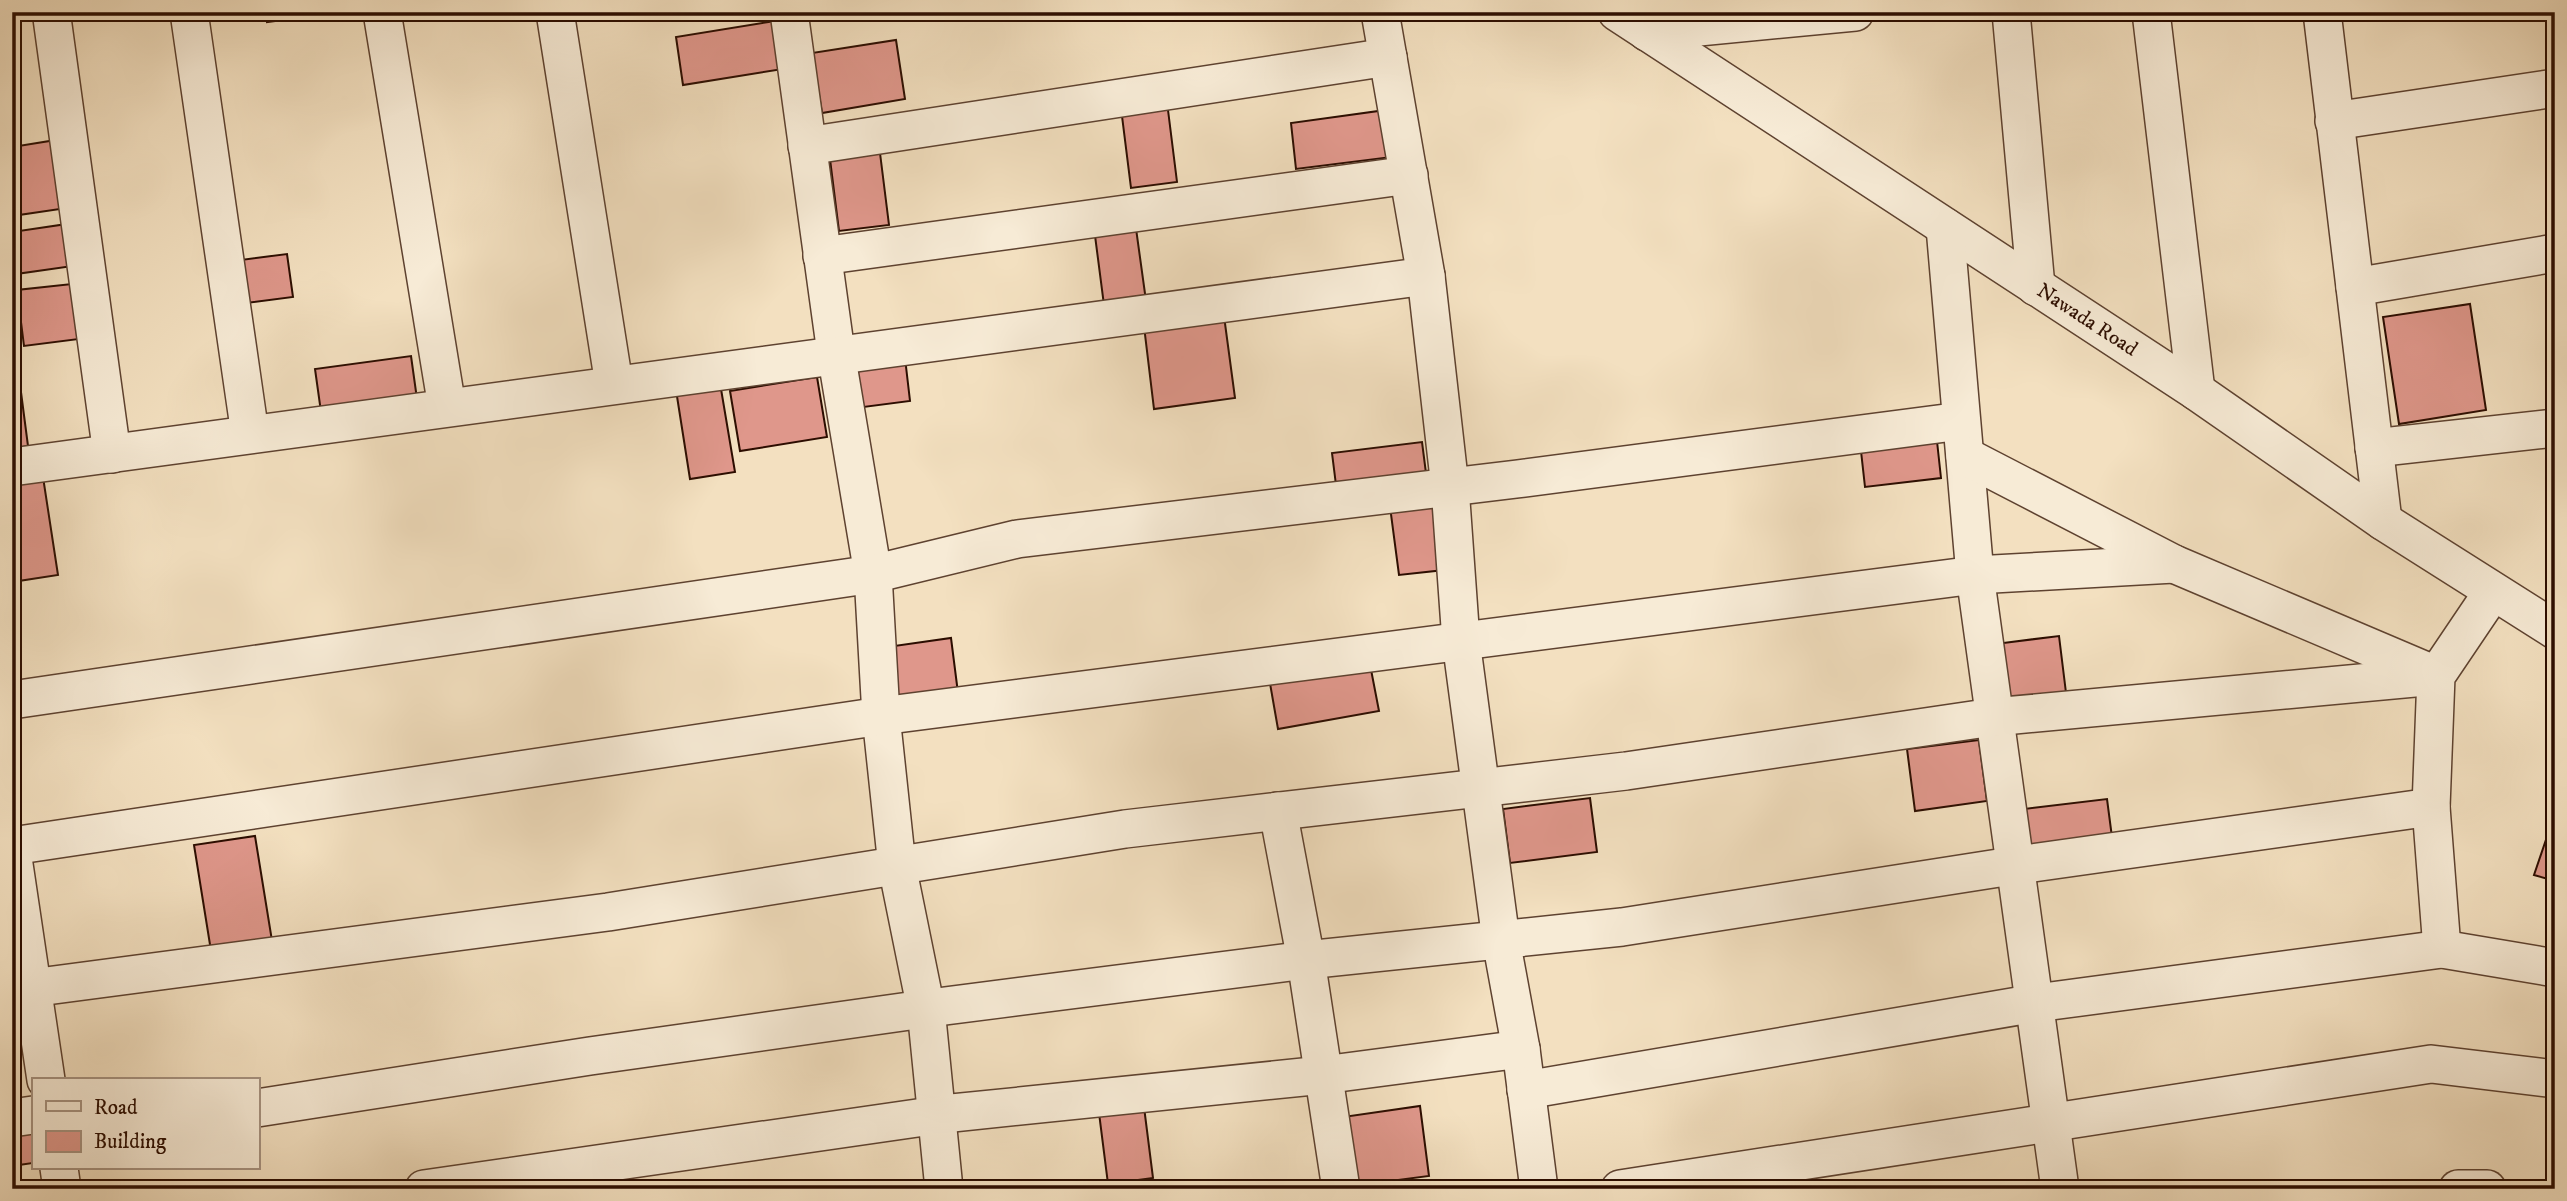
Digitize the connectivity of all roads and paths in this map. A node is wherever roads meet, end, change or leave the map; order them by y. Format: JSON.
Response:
{"nodes":[{"id":1,"x":189,"y":12,"type":"edge"},
{"id":2,"x":382,"y":12,"type":"edge"},
{"id":3,"x":555,"y":12,"type":"edge"},
{"id":4,"x":789,"y":12,"type":"edge"},
{"id":5,"x":1380,"y":12,"type":"edge"},
{"id":6,"x":1854,"y":12,"type":"edge"},
{"id":7,"x":2011,"y":12,"type":"edge"},
{"id":8,"x":2151,"y":12,"type":"edge"},
{"id":9,"x":2322,"y":12,"type":"edge"},
{"id":10,"x":51,"y":18,"type":"dead end"},
{"id":11,"x":1632,"y":22,"type":"edge"},
{"id":12,"x":1388,"y":57,"type":"junction"},
{"id":13,"x":2555,"y":88,"type":"edge"},
{"id":14,"x":2334,"y":121,"type":"junction"},
{"id":15,"x":807,"y":146,"type":"junction"},
{"id":16,"x":1409,"y":175,"type":"junction"},
{"id":17,"x":1945,"y":227,"type":"junction"},
{"id":18,"x":2555,"y":253,"type":"edge"},
{"id":19,"x":822,"y":256,"type":"junction"},
{"id":20,"x":1426,"y":276,"type":"junction"},
{"id":21,"x":2036,"y":286,"type":"junction"},
{"id":22,"x":2355,"y":287,"type":"junction"},
{"id":23,"x":836,"y":354,"type":"junction"},
{"id":24,"x":614,"y":384,"type":"junction"},
{"id":25,"x":2196,"y":391,"type":"junction"},
{"id":26,"x":447,"y":407,"type":"junction"},
{"id":27,"x":2555,"y":428,"type":"edge"},
{"id":28,"x":250,"y":435,"type":"junction"},
{"id":29,"x":1963,"y":439,"type":"junction"},
{"id":30,"x":2374,"y":449,"type":"junction"},
{"id":31,"x":112,"y":454,"type":"junction"},
{"id":32,"x":12,"y":467,"type":"edge"},
{"id":33,"x":1450,"y":488,"type":"junction"},
{"id":34,"x":2383,"y":521,"type":"junction"},
{"id":35,"x":2174,"y":564,"type":"junction"},
{"id":36,"x":873,"y":574,"type":"junction"},
{"id":37,"x":1975,"y":575,"type":"junction"},
{"id":38,"x":2492,"y":593,"type":"junction"},
{"id":39,"x":2555,"y":630,"type":"edge"},
{"id":40,"x":1461,"y":640,"type":"junction"},
{"id":41,"x":2437,"y":676,"type":"junction"},
{"id":42,"x":12,"y":700,"type":"edge"},
{"id":43,"x":881,"y":716,"type":"junction"},
{"id":44,"x":1993,"y":717,"type":"junction"},
{"id":45,"x":1483,"y":788,"type":"junction"},
{"id":46,"x":2431,"y":807,"type":"junction"},
{"id":47,"x":1278,"y":811,"type":"junction"},
{"id":48,"x":12,"y":846,"type":"edge"},
{"id":49,"x":12,"y":851,"type":"edge"},
{"id":50,"x":2018,"y":865,"type":"junction"},
{"id":51,"x":897,"y":866,"type":"junction"},
{"id":52,"x":1501,"y":940,"type":"junction"},
{"id":53,"x":2442,"y":948,"type":"junction"},
{"id":54,"x":19,"y":950,"type":"edge"},
{"id":55,"x":1306,"y":960,"type":"junction"},
{"id":56,"x":2555,"y":968,"type":"edge"},
{"id":57,"x":31,"y":988,"type":"junction"},
{"id":58,"x":2036,"y":1003,"type":"junction"},
{"id":59,"x":926,"y":1009,"type":"junction"},
{"id":60,"x":1521,"y":1049,"type":"junction"},
{"id":61,"x":1323,"y":1075,"type":"junction"},
{"id":62,"x":46,"y":1078,"type":"edge"},
{"id":63,"x":2555,"y":1079,"type":"edge"},
{"id":64,"x":1526,"y":1090,"type":"junction"},
{"id":65,"x":259,"y":1108,"type":"edge"},
{"id":66,"x":32,"y":1115,"type":"edge"},
{"id":67,"x":937,"y":1116,"type":"junction"},
{"id":68,"x":12,"y":1118,"type":"edge"},
{"id":69,"x":2052,"y":1122,"type":"junction"},
{"id":70,"x":59,"y":1170,"type":"edge"},
{"id":71,"x":62,"y":1189,"type":"edge"},
{"id":72,"x":424,"y":1189,"type":"edge"},
{"id":73,"x":944,"y":1189,"type":"edge"},
{"id":74,"x":1340,"y":1189,"type":"edge"},
{"id":75,"x":1539,"y":1189,"type":"edge"},
{"id":76,"x":1620,"y":1189,"type":"edge"},
{"id":77,"x":2060,"y":1189,"type":"edge"},
{"id":78,"x":2458,"y":1189,"type":"edge"},
{"id":79,"x":2487,"y":1189,"type":"edge"}],
"edges":[{"from":1,"to":28,"type":"street"},
{"from":2,"to":26,"type":"street"},
{"from":3,"to":24,"type":"street"},
{"from":4,"to":15,"type":"street"},
{"from":5,"to":12,"type":"street"},
{"from":6,"to":11,"type":"street"},
{"from":7,"to":21,"type":"street"},
{"from":8,"to":25,"type":"street"},
{"from":9,"to":14,"type":"street"},
{"from":10,"to":31,"type":"street"},
{"from":11,"to":17,"type":"street","name":"Nawada Road"},
{"from":12,"to":15,"type":"street"},
{"from":12,"to":16,"type":"street"},
{"from":13,"to":14,"type":"street"},
{"from":14,"to":22,"type":"street"},
{"from":15,"to":19,"type":"street"},
{"from":16,"to":19,"type":"street"},
{"from":16,"to":20,"type":"street"},
{"from":17,"to":21,"type":"street","name":"Nawada Road"},
{"from":17,"to":29,"type":"street"},
{"from":18,"to":22,"type":"street"},
{"from":19,"to":23,"type":"street"},
{"from":20,"to":23,"type":"street"},
{"from":20,"to":33,"type":"street"},
{"from":21,"to":25,"type":"street","name":"Nawada Road"},
{"from":22,"to":30,"type":"street"},
{"from":23,"to":24,"type":"street"},
{"from":23,"to":36,"type":"street"},
{"from":24,"to":26,"type":"street"},
{"from":25,"to":34,"type":"street","name":"Nawada Road"},
{"from":26,"to":28,"type":"street"},
{"from":27,"to":30,"type":"street"},
{"from":28,"to":31,"type":"street"},
{"from":29,"to":33,"type":"street"},
{"from":29,"to":35,"type":"street"},
{"from":29,"to":37,"type":"street"},
{"from":30,"to":34,"type":"street"},
{"from":31,"to":32,"type":"street"},
{"from":33,"to":36,"type":"street"},
{"from":33,"to":40,"type":"street"},
{"from":34,"to":38,"type":"street","name":"Nawada Road"},
{"from":35,"to":37,"type":"street"},
{"from":35,"to":41,"type":"street"},
{"from":36,"to":42,"type":"street"},
{"from":36,"to":43,"type":"street"},
{"from":37,"to":40,"type":"street"},
{"from":37,"to":44,"type":"street"},
{"from":38,"to":39,"type":"street","name":"Nawada Road"},
{"from":38,"to":41,"type":"street"},
{"from":40,"to":43,"type":"street"},
{"from":40,"to":45,"type":"street"},
{"from":41,"to":44,"type":"street"},
{"from":41,"to":46,"type":"street"},
{"from":43,"to":48,"type":"street"},
{"from":43,"to":51,"type":"street"},
{"from":44,"to":45,"type":"street"},
{"from":44,"to":50,"type":"street"},
{"from":45,"to":47,"type":"street"},
{"from":45,"to":52,"type":"street"},
{"from":46,"to":50,"type":"street"},
{"from":46,"to":53,"type":"street"},
{"from":47,"to":51,"type":"street"},
{"from":47,"to":55,"type":"street"},
{"from":49,"to":54,"type":"street"},
{"from":50,"to":52,"type":"street"},
{"from":50,"to":58,"type":"street"},
{"from":51,"to":57,"type":"street"},
{"from":51,"to":59,"type":"street"},
{"from":52,"to":55,"type":"street"},
{"from":52,"to":60,"type":"street"},
{"from":53,"to":56,"type":"street"},
{"from":53,"to":58,"type":"street"},
{"from":54,"to":57,"type":"street"},
{"from":55,"to":59,"type":"street"},
{"from":55,"to":61,"type":"street"},
{"from":57,"to":62,"type":"street"},
{"from":58,"to":64,"type":"street"},
{"from":58,"to":69,"type":"street"},
{"from":59,"to":65,"type":"street"},
{"from":59,"to":67,"type":"street"},
{"from":60,"to":61,"type":"street"},
{"from":60,"to":64,"type":"street"},
{"from":61,"to":67,"type":"street"},
{"from":61,"to":74,"type":"street"},
{"from":63,"to":69,"type":"street"},
{"from":64,"to":75,"type":"street"},
{"from":66,"to":68,"type":"street"},
{"from":67,"to":72,"type":"street"},
{"from":67,"to":73,"type":"street"},
{"from":69,"to":76,"type":"street"},
{"from":69,"to":77,"type":"street"},
{"from":70,"to":71,"type":"street"},
{"from":78,"to":79,"type":"street"}]}
